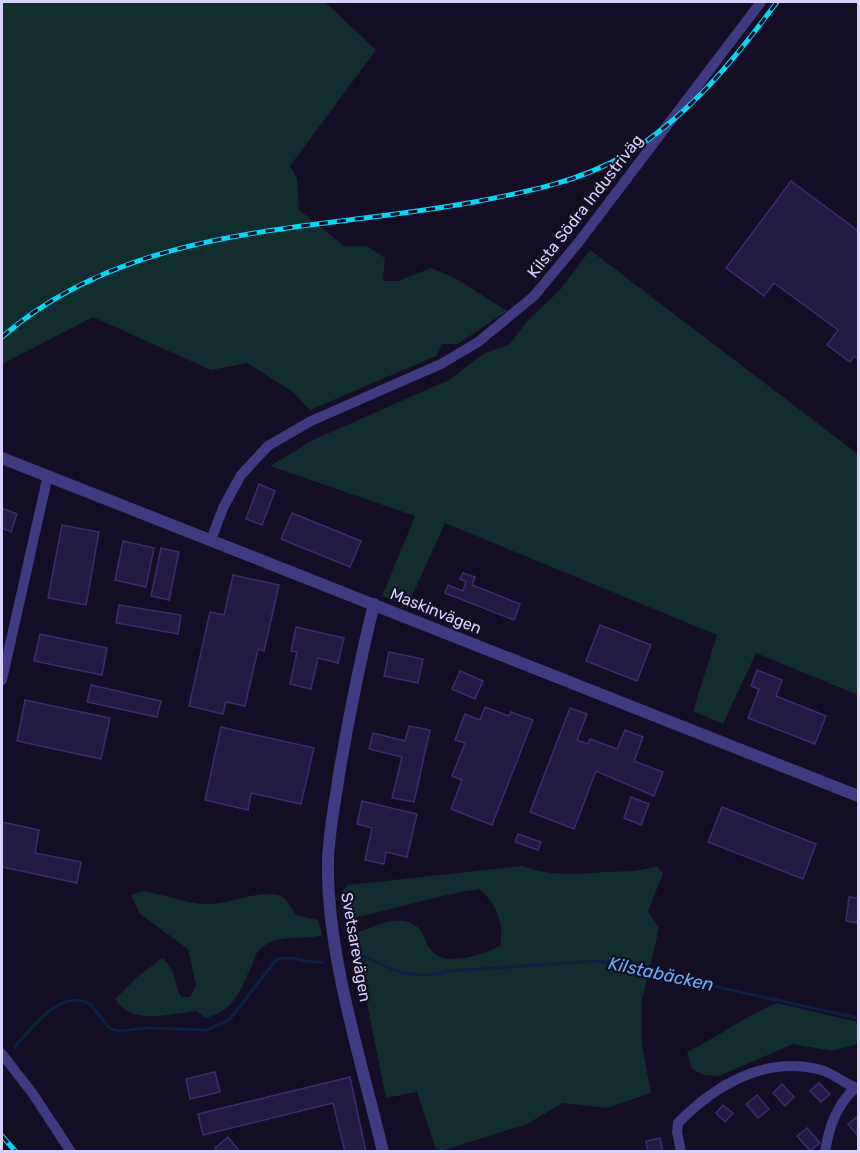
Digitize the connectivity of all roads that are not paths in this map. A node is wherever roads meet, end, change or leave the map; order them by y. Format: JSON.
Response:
{"nodes":[{"id":1,"x":761,"y":2,"type":"edge"},
{"id":2,"x":2,"y":458,"type":"edge"},
{"id":3,"x":48,"y":476,"type":"junction"},
{"id":4,"x":211,"y":540,"type":"junction"},
{"id":5,"x":374,"y":604,"type":"junction"},
{"id":6,"x":2,"y":680,"type":"edge"},
{"id":7,"x":858,"y":796,"type":"edge"},
{"id":8,"x":2,"y":1054,"type":"edge"},
{"id":9,"x":857,"y":1088,"type":"edge"},
{"id":10,"x":71,"y":1152,"type":"edge"},
{"id":11,"x":383,"y":1152,"type":"edge"},
{"id":12,"x":681,"y":1152,"type":"edge"},
{"id":13,"x":825,"y":1152,"type":"edge"}],
"edges":[{"from":1,"to":4,"type":"street","name":"Kilsta Södra Industriväg"},
{"from":2,"to":3,"type":"street","name":"Maskinvägen"},
{"from":3,"to":4,"type":"street","name":"Maskinvägen"},
{"from":3,"to":6,"type":"street"},
{"from":4,"to":5,"type":"street","name":"Maskinvägen"},
{"from":5,"to":7,"type":"street","name":"Maskinvägen"},
{"from":5,"to":11,"type":"street","name":"Svetsarevägen"},
{"from":8,"to":10,"type":"street"},
{"from":9,"to":12,"type":"street"},
{"from":9,"to":13,"type":"street"}]}
